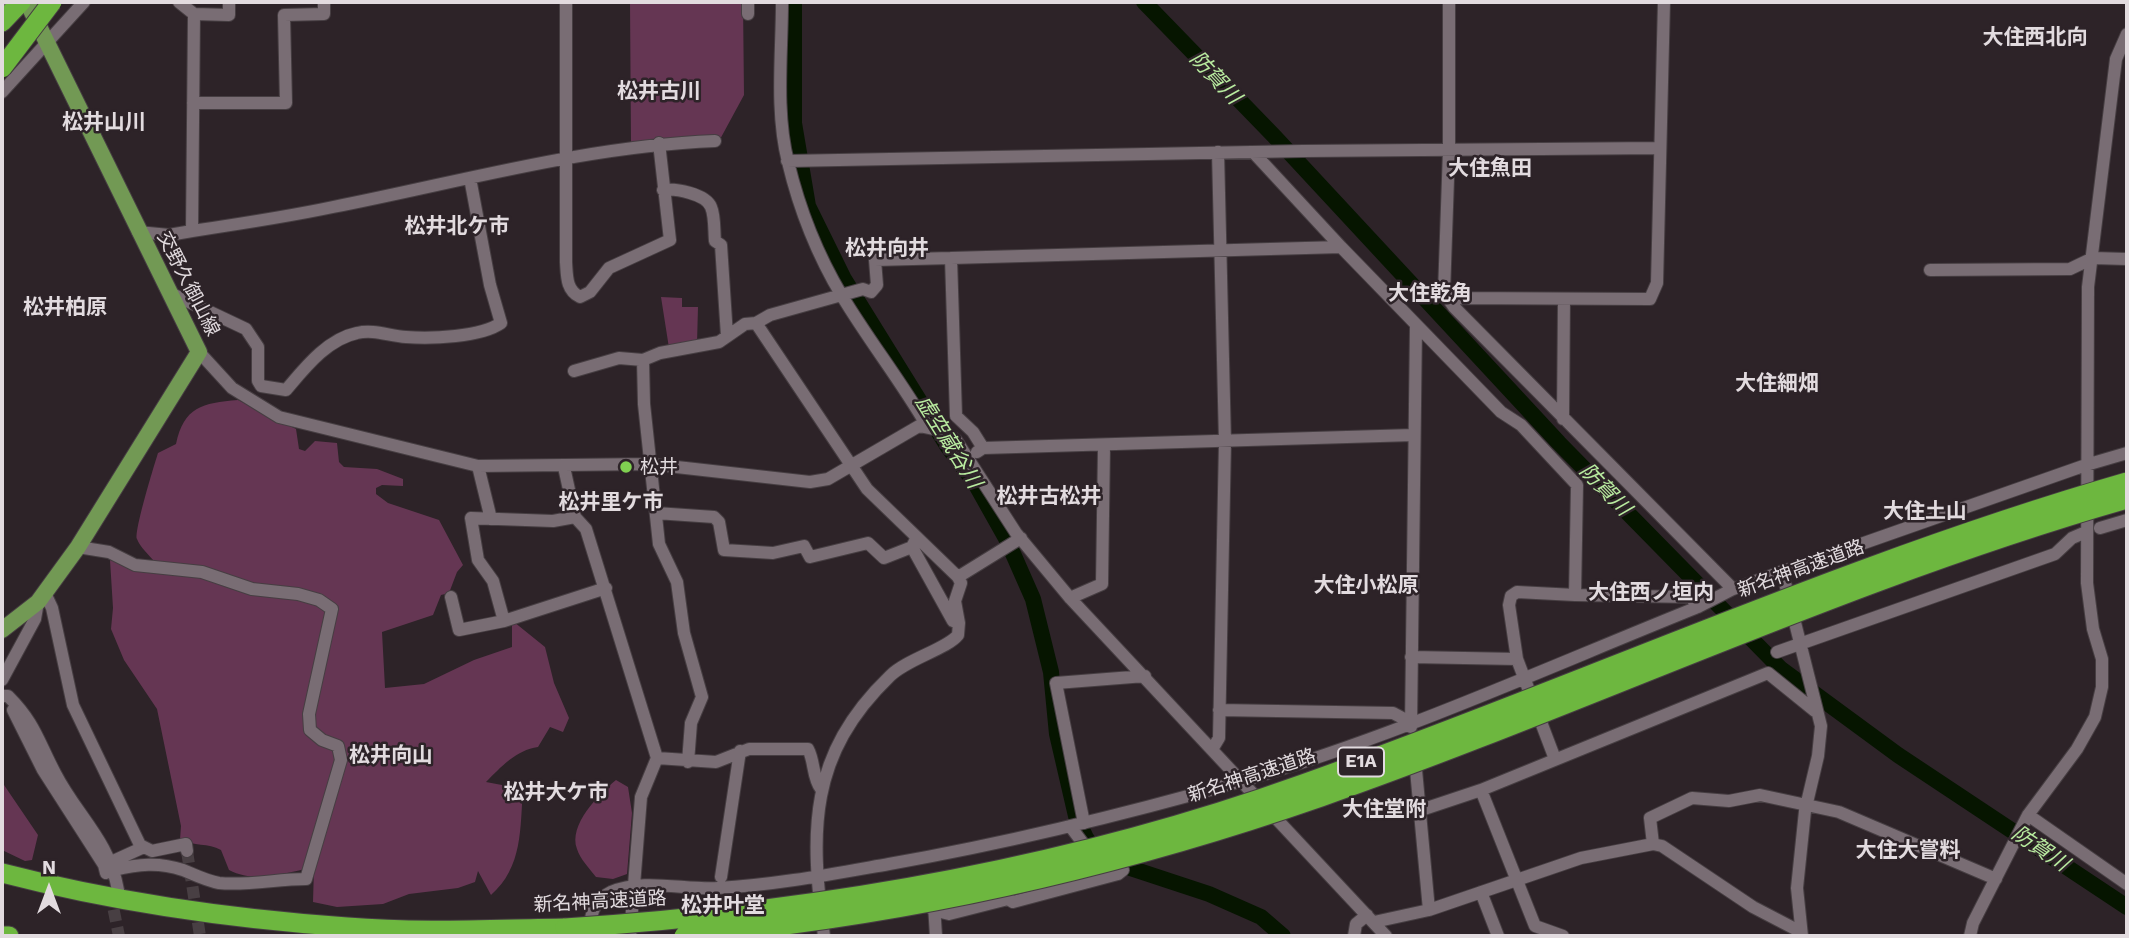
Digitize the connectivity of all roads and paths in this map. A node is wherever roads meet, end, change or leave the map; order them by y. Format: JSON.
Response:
{"nodes":[{"id":1,"x":6,"y":2,"type":"edge"},
{"id":2,"x":21,"y":2,"type":"edge"},
{"id":3,"x":27,"y":2,"type":"edge"},
{"id":4,"x":46,"y":2,"type":"edge"},
{"id":5,"x":53,"y":2,"type":"edge"},
{"id":6,"x":84,"y":2,"type":"edge"},
{"id":7,"x":179,"y":2,"type":"edge"},
{"id":8,"x":229,"y":2,"type":"edge"},
{"id":9,"x":324,"y":2,"type":"edge"},
{"id":10,"x":566,"y":2,"type":"edge"},
{"id":11,"x":782,"y":2,"type":"edge"},
{"id":12,"x":1449,"y":2,"type":"edge"},
{"id":13,"x":1664,"y":2,"type":"edge"},
{"id":14,"x":2,"y":6,"type":"edge"},
{"id":15,"x":194,"y":14,"type":"junction"},
{"id":16,"x":2,"y":22,"type":"edge"},
{"id":17,"x":2127,"y":34,"type":"edge"},
{"id":18,"x":48,"y":43,"type":"junction"},
{"id":19,"x":2,"y":47,"type":"edge"},
{"id":20,"x":2,"y":60,"type":"edge"},
{"id":21,"x":2,"y":68,"type":"edge"},
{"id":22,"x":2,"y":92,"type":"edge"},
{"id":23,"x":193,"y":103,"type":"junction"},
{"id":24,"x":715,"y":141,"type":"dead end"},
{"id":25,"x":659,"y":143,"type":"junction"},
{"id":26,"x":1660,"y":148,"type":"junction"},
{"id":27,"x":1450,"y":150,"type":"junction"},
{"id":28,"x":1218,"y":152,"type":"junction"},
{"id":29,"x":1253,"y":152,"type":"junction"},
{"id":30,"x":566,"y":158,"type":"junction"},
{"id":31,"x":788,"y":161,"type":"junction"},
{"id":32,"x":470,"y":178,"type":"junction"},
{"id":33,"x":663,"y":190,"type":"junction"},
{"id":34,"x":138,"y":232,"type":"junction"},
{"id":35,"x":192,"y":232,"type":"junction"},
{"id":36,"x":1341,"y":247,"type":"junction"},
{"id":37,"x":1220,"y":251,"type":"junction"},
{"id":38,"x":951,"y":258,"type":"junction"},
{"id":39,"x":2093,"y":258,"type":"junction"},
{"id":40,"x":2127,"y":259,"type":"edge"},
{"id":41,"x":1930,"y":270,"type":"dead end"},
{"id":42,"x":170,"y":293,"type":"junction"},
{"id":43,"x":842,"y":295,"type":"junction"},
{"id":44,"x":1444,"y":296,"type":"junction"},
{"id":45,"x":1564,"y":299,"type":"junction"},
{"id":46,"x":756,"y":323,"type":"junction"},
{"id":47,"x":1416,"y":324,"type":"junction"},
{"id":48,"x":727,"y":336,"type":"junction"},
{"id":49,"x":199,"y":352,"type":"junction"},
{"id":50,"x":643,"y":360,"type":"junction"},
{"id":51,"x":574,"y":371,"type":"dead end"},
{"id":52,"x":1563,"y":419,"type":"junction"},
{"id":53,"x":934,"y":428,"type":"junction"},
{"id":54,"x":1413,"y":436,"type":"junction"},
{"id":55,"x":1225,"y":442,"type":"junction"},
{"id":56,"x":1104,"y":447,"type":"junction"},
{"id":57,"x":983,"y":448,"type":"junction"},
{"id":58,"x":2127,"y":453,"type":"edge"},
{"id":59,"x":968,"y":459,"type":"junction"},
{"id":60,"x":650,"y":464,"type":"junction"},
{"id":61,"x":2086,"y":465,"type":"junction"},
{"id":62,"x":478,"y":466,"type":"junction"},
{"id":63,"x":564,"y":467,"type":"junction"},
{"id":64,"x":852,"y":467,"type":"junction"},
{"id":65,"x":2127,"y":482,"type":"edge"},
{"id":66,"x":2127,"y":499,"type":"edge"},
{"id":67,"x":656,"y":513,"type":"junction"},
{"id":68,"x":575,"y":517,"type":"junction"},
{"id":69,"x":491,"y":519,"type":"junction"},
{"id":70,"x":2127,"y":520,"type":"edge"},
{"id":71,"x":2100,"y":528,"type":"dead end"},
{"id":72,"x":2087,"y":532,"type":"junction"},
{"id":73,"x":1021,"y":538,"type":"junction"},
{"id":74,"x":914,"y":543,"type":"junction"},
{"id":75,"x":78,"y":547,"type":"junction"},
{"id":76,"x":1783,"y":571,"type":"junction"},
{"id":77,"x":958,"y":577,"type":"junction"},
{"id":78,"x":606,"y":588,"type":"junction"},
{"id":79,"x":1733,"y":589,"type":"junction"},
{"id":80,"x":1575,"y":595,"type":"junction"},
{"id":81,"x":41,"y":597,"type":"junction"},
{"id":82,"x":451,"y":597,"type":"dead end"},
{"id":83,"x":1070,"y":598,"type":"junction"},
{"id":84,"x":1698,"y":607,"type":"junction"},
{"id":85,"x":504,"y":621,"type":"junction"},
{"id":86,"x":2,"y":630,"type":"edge"},
{"id":87,"x":958,"y":635,"type":"junction"},
{"id":88,"x":1801,"y":644,"type":"junction"},
{"id":89,"x":1777,"y":652,"type":"dead end"},
{"id":90,"x":1411,"y":657,"type":"junction"},
{"id":91,"x":1517,"y":659,"type":"junction"},
{"id":92,"x":1145,"y":676,"type":"junction"},
{"id":93,"x":1524,"y":677,"type":"junction"},
{"id":94,"x":2,"y":680,"type":"edge"},
{"id":95,"x":2,"y":697,"type":"edge"},
{"id":96,"x":1815,"y":709,"type":"junction"},
{"id":97,"x":1220,"y":710,"type":"junction"},
{"id":98,"x":1410,"y":722,"type":"junction"},
{"id":99,"x":1213,"y":748,"type":"junction"},
{"id":100,"x":740,"y":751,"type":"junction"},
{"id":101,"x":657,"y":758,"type":"junction"},
{"id":102,"x":1555,"y":760,"type":"junction"},
{"id":103,"x":688,"y":762,"type":"junction"},
{"id":104,"x":1243,"y":780,"type":"junction"},
{"id":105,"x":821,"y":789,"type":"junction"},
{"id":106,"x":1481,"y":790,"type":"junction"},
{"id":107,"x":1807,"y":806,"type":"junction"},
{"id":108,"x":1421,"y":810,"type":"junction"},
{"id":109,"x":2025,"y":820,"type":"junction"},
{"id":110,"x":1084,"y":823,"type":"junction"},
{"id":111,"x":1070,"y":826,"type":"junction"},
{"id":112,"x":1653,"y":844,"type":"junction"},
{"id":113,"x":144,"y":847,"type":"junction"},
{"id":114,"x":187,"y":851,"type":"dead end"},
{"id":115,"x":934,"y":856,"type":"junction"},
{"id":116,"x":112,"y":866,"type":"junction"},
{"id":117,"x":2,"y":873,"type":"edge"},
{"id":118,"x":721,"y":877,"type":"dead end"},
{"id":119,"x":817,"y":877,"type":"junction"},
{"id":120,"x":986,"y":878,"type":"dead end"},
{"id":121,"x":1517,"y":878,"type":"junction"},
{"id":122,"x":1996,"y":879,"type":"junction"},
{"id":123,"x":2127,"y":884,"type":"edge"},
{"id":124,"x":634,"y":887,"type":"junction"},
{"id":125,"x":1481,"y":892,"type":"junction"},
{"id":126,"x":991,"y":903,"type":"junction"},
{"id":127,"x":933,"y":910,"type":"junction"},
{"id":128,"x":1429,"y":910,"type":"junction"},
{"id":129,"x":1370,"y":919,"type":"junction"},
{"id":130,"x":1802,"y":934,"type":"edge"},
{"id":131,"x":2,"y":936,"type":"edge"},
{"id":132,"x":9,"y":936,"type":"edge"},
{"id":133,"x":589,"y":936,"type":"edge"},
{"id":134,"x":630,"y":936,"type":"edge"},
{"id":135,"x":684,"y":936,"type":"edge"},
{"id":136,"x":824,"y":936,"type":"edge"},
{"id":137,"x":936,"y":936,"type":"edge"},
{"id":138,"x":1354,"y":936,"type":"edge"},
{"id":139,"x":1386,"y":936,"type":"edge"},
{"id":140,"x":1498,"y":936,"type":"edge"},
{"id":141,"x":1563,"y":936,"type":"edge"},
{"id":142,"x":1970,"y":936,"type":"edge"}],
"edges":[{"from":1,"to":14,"type":"highway"},
{"from":2,"to":16,"type":"highway"},
{"from":3,"to":18,"type":"main road","name":"交野久御山線"},
{"from":4,"to":19,"type":"highway"},
{"from":5,"to":20,"type":"highway","bridge":true},
{"from":5,"to":21,"type":"highway","bridge":true},
{"from":6,"to":18,"type":"street"},
{"from":7,"to":15,"type":"street"},
{"from":8,"to":15,"type":"street"},
{"from":9,"to":23,"type":"street"},
{"from":10,"to":30,"type":"street"},
{"from":11,"to":31,"type":"street"},
{"from":12,"to":27,"type":"street"},
{"from":13,"to":26,"type":"street"},
{"from":15,"to":23,"type":"street"},
{"from":17,"to":39,"type":"street"},
{"from":18,"to":22,"type":"street"},
{"from":18,"to":34,"type":"main road","name":"交野久御山線"},
{"from":23,"to":35,"type":"street"},
{"from":24,"to":25,"type":"street"},
{"from":25,"to":30,"type":"street"},
{"from":25,"to":33,"type":"street"},
{"from":26,"to":27,"type":"street"},
{"from":26,"to":45,"type":"street"},
{"from":27,"to":29,"type":"street"},
{"from":27,"to":44,"type":"street"},
{"from":28,"to":29,"type":"street"},
{"from":28,"to":31,"type":"street"},
{"from":28,"to":37,"type":"street"},
{"from":29,"to":36,"type":"street"},
{"from":30,"to":32,"type":"street"},
{"from":30,"to":33,"type":"street"},
{"from":31,"to":43,"type":"street"},
{"from":32,"to":35,"type":"street"},
{"from":32,"to":42,"type":"street"},
{"from":33,"to":48,"type":"street"},
{"from":34,"to":35,"type":"street"},
{"from":34,"to":42,"type":"main road","name":"交野久御山線"},
{"from":36,"to":37,"type":"street"},
{"from":36,"to":47,"type":"street"},
{"from":37,"to":38,"type":"street"},
{"from":37,"to":55,"type":"street"},
{"from":38,"to":43,"type":"street"},
{"from":38,"to":57,"type":"street"},
{"from":39,"to":40,"type":"street"},
{"from":39,"to":41,"type":"street"},
{"from":39,"to":61,"type":"street"},
{"from":42,"to":49,"type":"main road","name":"交野久御山線"},
{"from":43,"to":46,"type":"street"},
{"from":43,"to":53,"type":"street"},
{"from":44,"to":45,"type":"street"},
{"from":44,"to":52,"type":"street"},
{"from":45,"to":52,"type":"street"},
{"from":46,"to":48,"type":"street"},
{"from":46,"to":64,"type":"street"},
{"from":47,"to":54,"type":"street"},
{"from":47,"to":80,"type":"street"},
{"from":48,"to":50,"type":"street"},
{"from":49,"to":62,"type":"street"},
{"from":49,"to":75,"type":"main road","name":"交野久御山線"},
{"from":50,"to":51,"type":"street"},
{"from":50,"to":60,"type":"street"},
{"from":52,"to":79,"type":"street"},
{"from":53,"to":59,"type":"street"},
{"from":53,"to":64,"type":"street"},
{"from":54,"to":55,"type":"street"},
{"from":54,"to":90,"type":"street"},
{"from":55,"to":56,"type":"street"},
{"from":55,"to":97,"type":"street"},
{"from":56,"to":57,"type":"street"},
{"from":56,"to":83,"type":"street"},
{"from":57,"to":59,"type":"street"},
{"from":58,"to":61,"type":"street"},
{"from":59,"to":73,"type":"street"},
{"from":60,"to":63,"type":"street"},
{"from":60,"to":64,"type":"street"},
{"from":60,"to":67,"type":"street"},
{"from":61,"to":72,"type":"street"},
{"from":61,"to":76,"type":"street"},
{"from":62,"to":63,"type":"street"},
{"from":62,"to":69,"type":"street"},
{"from":63,"to":68,"type":"street"},
{"from":64,"to":74,"type":"street"},
{"from":65,"to":117,"type":"highway","name":"新名神高速道路","number":"E1A","bridge":true},
{"from":66,"to":135,"type":"highway","name":"新名神高速道路","number":"E1A","bridge":true},
{"from":67,"to":74,"type":"street"},
{"from":67,"to":103,"type":"street"},
{"from":68,"to":69,"type":"street"},
{"from":68,"to":78,"type":"street"},
{"from":69,"to":85,"type":"street"},
{"from":70,"to":71,"type":"street"},
{"from":72,"to":88,"type":"street"},
{"from":72,"to":109,"type":"street"},
{"from":73,"to":77,"type":"street"},
{"from":73,"to":83,"type":"street"},
{"from":74,"to":77,"type":"street"},
{"from":74,"to":87,"type":"street"},
{"from":75,"to":81,"type":"main road","name":"交野久御山線"},
{"from":75,"to":116,"type":"street"},
{"from":76,"to":79,"type":"street"},
{"from":76,"to":88,"type":"street"},
{"from":77,"to":87,"type":"street"},
{"from":78,"to":85,"type":"street"},
{"from":78,"to":101,"type":"street"},
{"from":79,"to":84,"type":"street"},
{"from":80,"to":84,"type":"street"},
{"from":80,"to":91,"type":"street"},
{"from":81,"to":86,"type":"main road","name":"交野久御山線"},
{"from":81,"to":94,"type":"street"},
{"from":81,"to":113,"type":"street"},
{"from":82,"to":85,"type":"street"},
{"from":83,"to":92,"type":"street"},
{"from":84,"to":93,"type":"street"},
{"from":87,"to":105,"type":"street"},
{"from":88,"to":89,"type":"street"},
{"from":88,"to":96,"type":"street"},
{"from":90,"to":91,"type":"street"},
{"from":90,"to":98,"type":"street"},
{"from":91,"to":93,"type":"street"},
{"from":92,"to":99,"type":"street"},
{"from":92,"to":110,"type":"street"},
{"from":93,"to":98,"type":"street"},
{"from":93,"to":102,"type":"street"},
{"from":95,"to":116,"type":"street"},
{"from":95,"to":116,"type":"street"},
{"from":96,"to":102,"type":"street"},
{"from":96,"to":107,"type":"street"},
{"from":97,"to":98,"type":"street"},
{"from":97,"to":99,"type":"street"},
{"from":98,"to":104,"type":"street"},
{"from":98,"to":108,"type":"street"},
{"from":99,"to":104,"type":"street"},
{"from":100,"to":103,"type":"street"},
{"from":100,"to":105,"type":"street"},
{"from":100,"to":118,"type":"street"},
{"from":101,"to":103,"type":"street"},
{"from":101,"to":124,"type":"street"},
{"from":102,"to":106,"type":"street"},
{"from":104,"to":110,"type":"street"},
{"from":104,"to":129,"type":"street"},
{"from":105,"to":119,"type":"street"},
{"from":106,"to":108,"type":"street"},
{"from":106,"to":121,"type":"street"},
{"from":107,"to":112,"type":"street"},
{"from":107,"to":122,"type":"street"},
{"from":107,"to":130,"type":"street"},
{"from":108,"to":128,"type":"street"},
{"from":109,"to":122,"type":"street"},
{"from":109,"to":123,"type":"street"},
{"from":110,"to":111,"type":"street"},
{"from":111,"to":115,"type":"street"},
{"from":111,"to":126,"type":"street"},
{"from":112,"to":121,"type":"street"},
{"from":112,"to":130,"type":"street"},
{"from":113,"to":114,"type":"street"},
{"from":113,"to":116,"type":"street"},
{"from":115,"to":119,"type":"street"},
{"from":115,"to":127,"type":"street"},
{"from":119,"to":124,"type":"street"},
{"from":119,"to":136,"type":"street"},
{"from":120,"to":126,"type":"street"},
{"from":121,"to":125,"type":"street"},
{"from":121,"to":141,"type":"street"},
{"from":122,"to":142,"type":"street"},
{"from":124,"to":133,"type":"street"},
{"from":124,"to":134,"type":"street"},
{"from":125,"to":128,"type":"street"},
{"from":125,"to":140,"type":"street"},
{"from":126,"to":127,"type":"street"},
{"from":127,"to":137,"type":"street"},
{"from":128,"to":129,"type":"street"},
{"from":129,"to":138,"type":"street"},
{"from":129,"to":139,"type":"street"},
{"from":131,"to":132,"type":"highway"}]}
